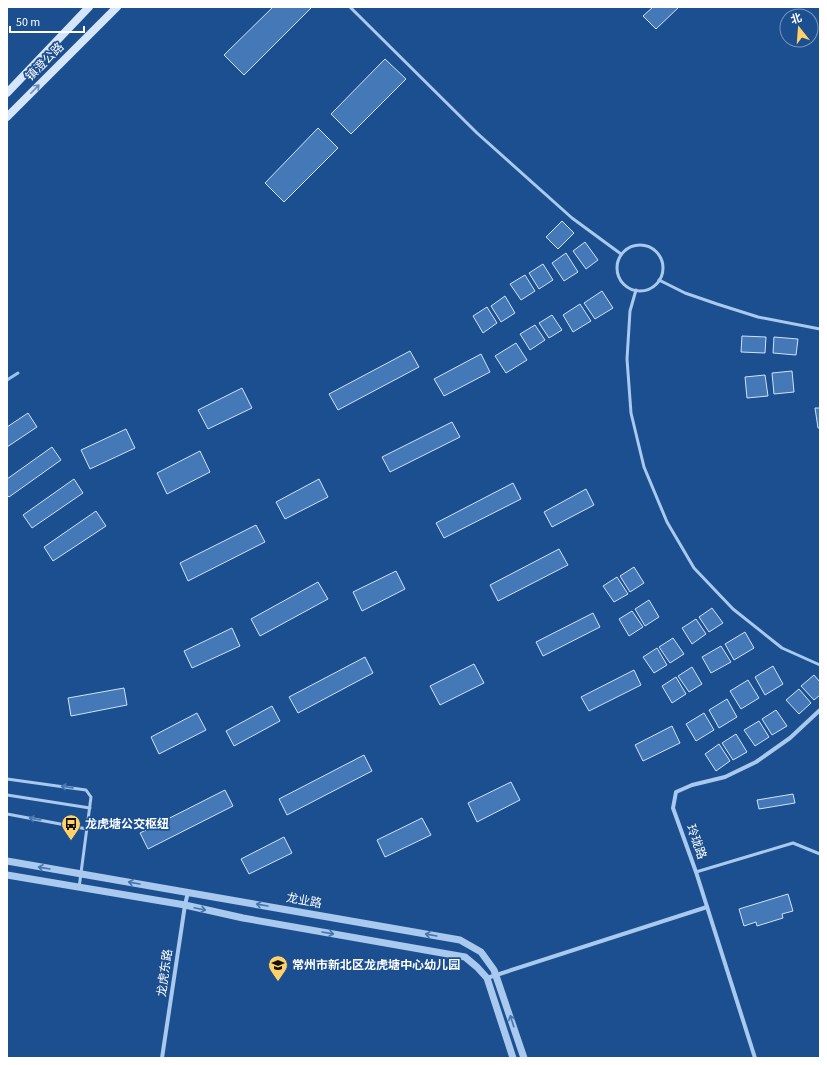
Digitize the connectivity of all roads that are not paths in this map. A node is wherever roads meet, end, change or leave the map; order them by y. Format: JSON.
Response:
{"nodes":[{"id":1,"x":89,"y":7,"type":"edge"},
{"id":2,"x":117,"y":7,"type":"edge"},
{"id":3,"x":350,"y":7,"type":"edge"},
{"id":4,"x":7,"y":93,"type":"edge"},
{"id":5,"x":7,"y":117,"type":"edge"},
{"id":6,"x":622,"y":254,"type":"junction"},
{"id":7,"x":659,"y":280,"type":"junction"},
{"id":8,"x":636,"y":290,"type":"junction"},
{"id":9,"x":820,"y":329,"type":"edge"},
{"id":10,"x":820,"y":665,"type":"edge"},
{"id":11,"x":820,"y":710,"type":"edge"},
{"id":12,"x":7,"y":779,"type":"edge"},
{"id":13,"x":7,"y":795,"type":"edge"},
{"id":14,"x":90,"y":808,"type":"junction"},
{"id":15,"x":7,"y":814,"type":"edge"},
{"id":16,"x":87,"y":829,"type":"junction"},
{"id":17,"x":820,"y":854,"type":"edge"},
{"id":18,"x":7,"y":861,"type":"edge"},
{"id":19,"x":696,"y":872,"type":"junction"},
{"id":20,"x":81,"y":874,"type":"junction"},
{"id":21,"x":7,"y":875,"type":"edge"},
{"id":22,"x":79,"y":888,"type":"junction"},
{"id":23,"x":188,"y":892,"type":"junction"},
{"id":24,"x":185,"y":905,"type":"junction"},
{"id":25,"x":707,"y":907,"type":"junction"},
{"id":26,"x":496,"y":975,"type":"junction"},
{"id":27,"x":487,"y":978,"type":"junction"},
{"id":28,"x":162,"y":1058,"type":"edge"},
{"id":29,"x":513,"y":1058,"type":"edge"},
{"id":30,"x":524,"y":1058,"type":"edge"},
{"id":31,"x":755,"y":1058,"type":"edge"}],
"edges":[{"from":1,"to":4,"type":"main road","name":"镇澄公路"},
{"from":5,"to":2,"type":"main road","name":"镇澄公路","one_way":true},
{"from":3,"to":6,"type":"lane"},
{"from":6,"to":7,"type":"lane"},
{"from":6,"to":8,"type":"lane"},
{"from":7,"to":8,"type":"lane"},
{"from":7,"to":9,"type":"lane"},
{"from":8,"to":10,"type":"lane"},
{"from":11,"to":19,"type":"street","name":"玲珑路"},
{"from":14,"to":12,"type":"lane","one_way":true},
{"from":13,"to":14,"type":"lane"},
{"from":14,"to":16,"type":"lane"},
{"from":16,"to":15,"type":"lane","one_way":true},
{"from":16,"to":20,"type":"lane"},
{"from":17,"to":19,"type":"lane"},
{"from":20,"to":18,"type":"street","name":"龙业路","one_way":true},
{"from":19,"to":25,"type":"street","name":"玲珑路"},
{"from":20,"to":22,"type":"lane"},
{"from":23,"to":20,"type":"street","name":"龙业路","one_way":true},
{"from":21,"to":22,"type":"street"},
{"from":22,"to":24,"type":"street"},
{"from":23,"to":24,"type":"street","name":"龙虎东路"},
{"from":26,"to":23,"type":"street","name":"龙业路","one_way":true},
{"from":24,"to":27,"type":"street","one_way":true},
{"from":24,"to":28,"type":"street","name":"龙虎东路"},
{"from":25,"to":26,"type":"street"},
{"from":25,"to":31,"type":"street","name":"玲珑路"},
{"from":26,"to":27,"type":"street"},
{"from":30,"to":26,"type":"street","name":"龙业路","one_way":true},
{"from":27,"to":29,"type":"street"}]}
